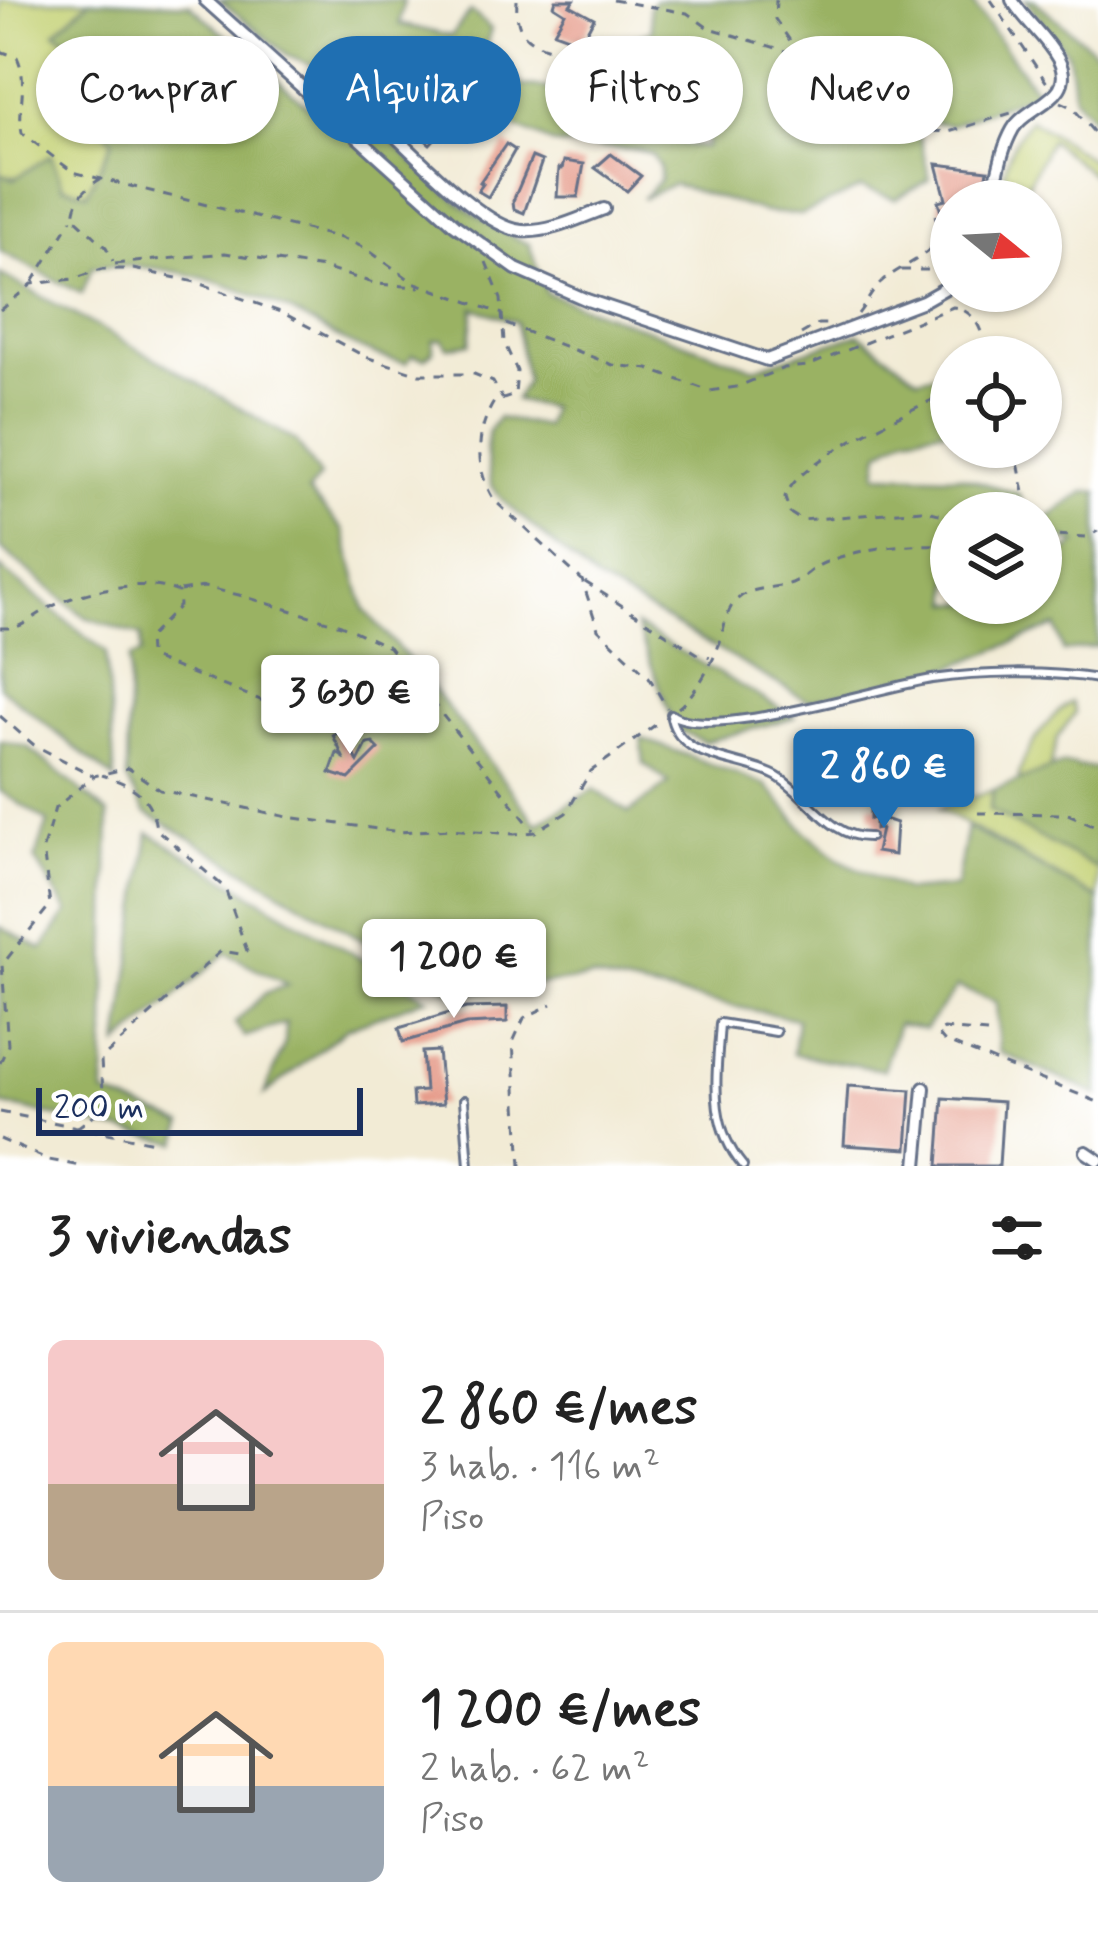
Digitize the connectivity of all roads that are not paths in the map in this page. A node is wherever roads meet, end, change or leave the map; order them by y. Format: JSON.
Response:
{"nodes":[{"id":1,"x":205,"y":0,"type":"edge"},
{"id":2,"x":1012,"y":0,"type":"edge"},
{"id":3,"x":303,"y":89,"type":"edge"},
{"id":4,"x":362,"y":144,"type":"edge"},
{"id":5,"x":405,"y":144,"type":"edge"},
{"id":6,"x":997,"y":180,"type":"edge"},
{"id":7,"x":604,"y":209,"type":"dead end"},
{"id":8,"x":930,"y":297,"type":"edge"},
{"id":9,"x":1098,"y":679,"type":"edge"},
{"id":10,"x":870,"y":837,"type":"dead end"},
{"id":11,"x":776,"y":1031,"type":"dead end"},
{"id":12,"x":924,"y":1088,"type":"dead end"},
{"id":13,"x":464,"y":1100,"type":"dead end"},
{"id":14,"x":1086,"y":1152,"type":"dead end"},
{"id":15,"x":1098,"y":1160,"type":"edge"},
{"id":16,"x":469,"y":1166,"type":"edge"},
{"id":17,"x":743,"y":1166,"type":"edge"},
{"id":18,"x":917,"y":1166,"type":"edge"}],
"edges":[{"from":1,"to":3,"type":"street"},
{"from":2,"to":6,"type":"street"},
{"from":4,"to":8,"type":"street"},
{"from":5,"to":7,"type":"street"},
{"from":9,"to":10,"type":"lane"},
{"from":11,"to":17,"type":"lane"},
{"from":12,"to":18,"type":"street"},
{"from":13,"to":16,"type":"lane"},
{"from":14,"to":15,"type":"street"}]}
